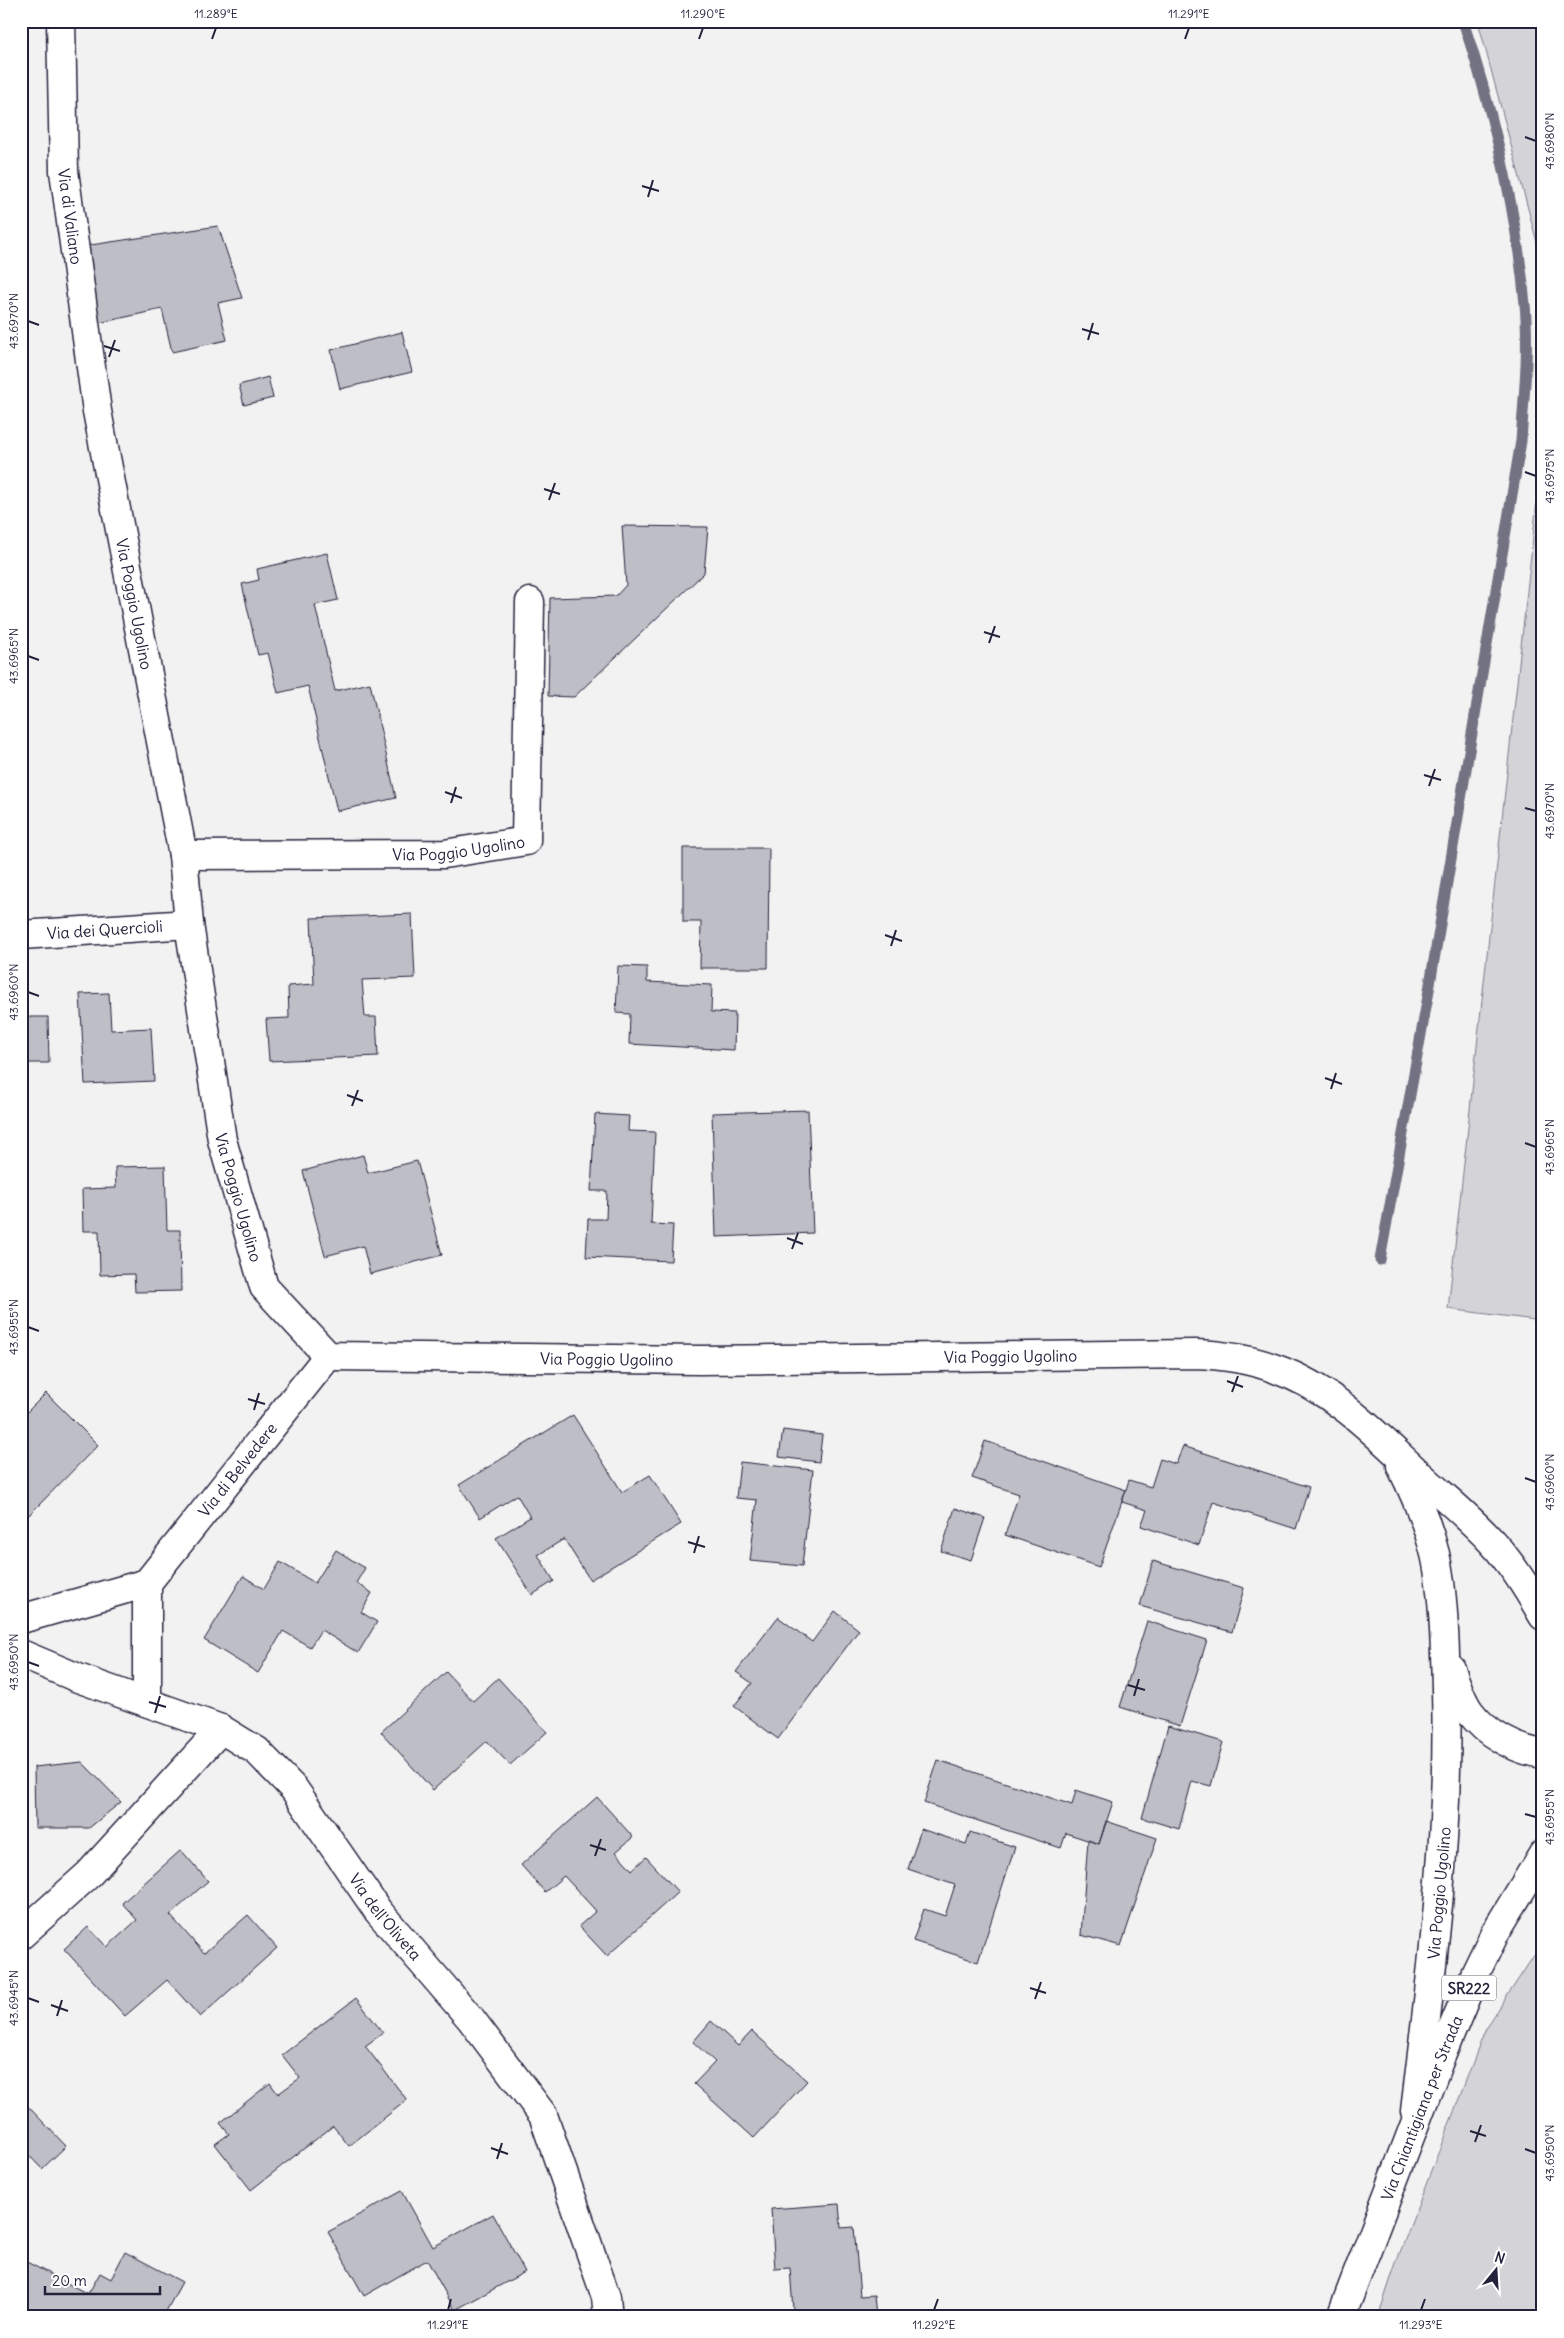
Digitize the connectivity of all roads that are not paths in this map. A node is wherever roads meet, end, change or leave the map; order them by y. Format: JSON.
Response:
{"nodes":[{"id":1,"x":61,"y":21,"type":"edge"},
{"id":2,"x":97,"y":411,"type":"joint"},
{"id":3,"x":530,"y":602,"type":"dead end"},
{"id":4,"x":183,"y":855,"type":"junction"},
{"id":5,"x":188,"y":924,"type":"junction"},
{"id":6,"x":21,"y":935,"type":"edge"},
{"id":7,"x":328,"y":1356,"type":"junction"},
{"id":8,"x":1392,"y":1449,"type":"junction"},
{"id":9,"x":1492,"y":1542,"type":"junction"},
{"id":10,"x":1543,"y":1580,"type":"edge"},
{"id":11,"x":147,"y":1583,"type":"junction"},
{"id":12,"x":1543,"y":1616,"type":"edge"},
{"id":13,"x":21,"y":1619,"type":"edge"},
{"id":14,"x":21,"y":1654,"type":"edge"},
{"id":15,"x":1445,"y":1654,"type":"junction"},
{"id":16,"x":147,"y":1702,"type":"junction"},
{"id":17,"x":221,"y":1728,"type":"junction"},
{"id":18,"x":1543,"y":1754,"type":"edge"},
{"id":19,"x":1543,"y":1854,"type":"edge"},
{"id":20,"x":21,"y":1935,"type":"edge"},
{"id":21,"x":1412,"y":2131,"type":"junction"},
{"id":22,"x":608,"y":2317,"type":"edge"},
{"id":23,"x":1342,"y":2317,"type":"edge"}],
"edges":[{"from":1,"to":2,"type":"street","name":"Via di Valiano"},
{"from":2,"to":4,"type":"street","name":"Via Poggio Ugolino"},
{"from":3,"to":4,"type":"street","name":"Via Poggio Ugolino"},
{"from":4,"to":5,"type":"street","name":"Via Poggio Ugolino"},
{"from":5,"to":6,"type":"street","name":"Via dei Quercioli"},
{"from":5,"to":7,"type":"street","name":"Via Poggio Ugolino"},
{"from":7,"to":8,"type":"street","name":"Via Poggio Ugolino"},
{"from":7,"to":11,"type":"street","name":"Via di Belvedere"},
{"from":8,"to":9,"type":"street","name":"Via Poggio Ugolino"},
{"from":8,"to":15,"type":"street","name":"Via Poggio Ugolino"},
{"from":9,"to":10,"type":"street","name":"Via Poggio Ugolino"},
{"from":9,"to":12,"type":"street","name":"Via Poggio Ugolino"},
{"from":11,"to":13,"type":"street"},
{"from":11,"to":16,"type":"street"},
{"from":14,"to":16,"type":"street","name":"Via dell'Oliveta"},
{"from":15,"to":18,"type":"street","name":"Via Poggio Ugolino"},
{"from":15,"to":21,"type":"street","name":"Via Poggio Ugolino"},
{"from":16,"to":17,"type":"street","name":"Via dell'Oliveta"},
{"from":17,"to":20,"type":"street"},
{"from":17,"to":22,"type":"street","name":"Via dell'Oliveta"},
{"from":19,"to":21,"type":"street","name":"Via Chiantigiana per Strada","number":"SR222"},
{"from":21,"to":23,"type":"street","name":"Via Chiantigiana per Strada","number":"SR222"}]}
